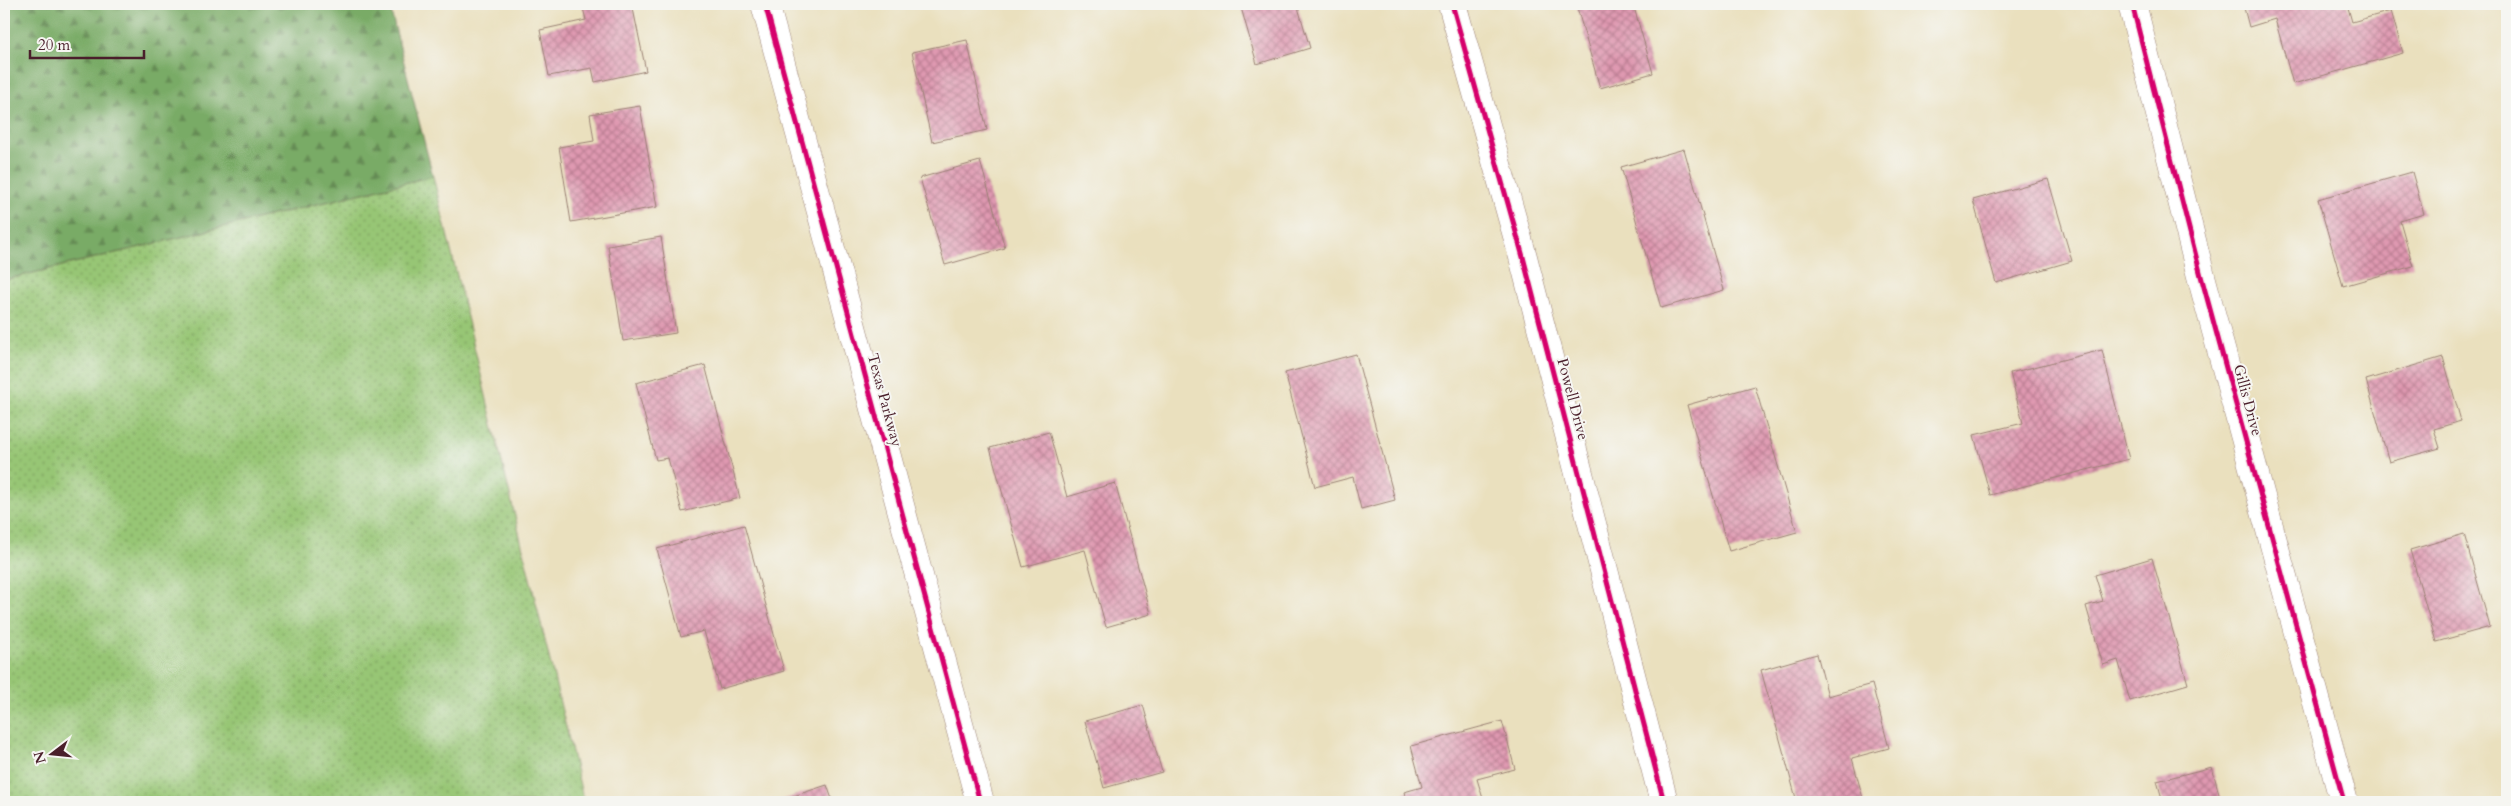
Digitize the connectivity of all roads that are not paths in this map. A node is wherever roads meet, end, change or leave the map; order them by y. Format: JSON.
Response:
{"nodes":[{"id":1,"x":765,"y":4,"type":"edge"},
{"id":2,"x":1452,"y":4,"type":"edge"},
{"id":3,"x":2132,"y":4,"type":"edge"},
{"id":4,"x":980,"y":802,"type":"edge"},
{"id":5,"x":1664,"y":802,"type":"edge"},
{"id":6,"x":2344,"y":802,"type":"edge"}],
"edges":[{"from":1,"to":4,"type":"street","name":"Texas Parkway"},
{"from":2,"to":5,"type":"street","name":"Powell Drive"},
{"from":3,"to":6,"type":"street","name":"Gillis Drive"}]}
